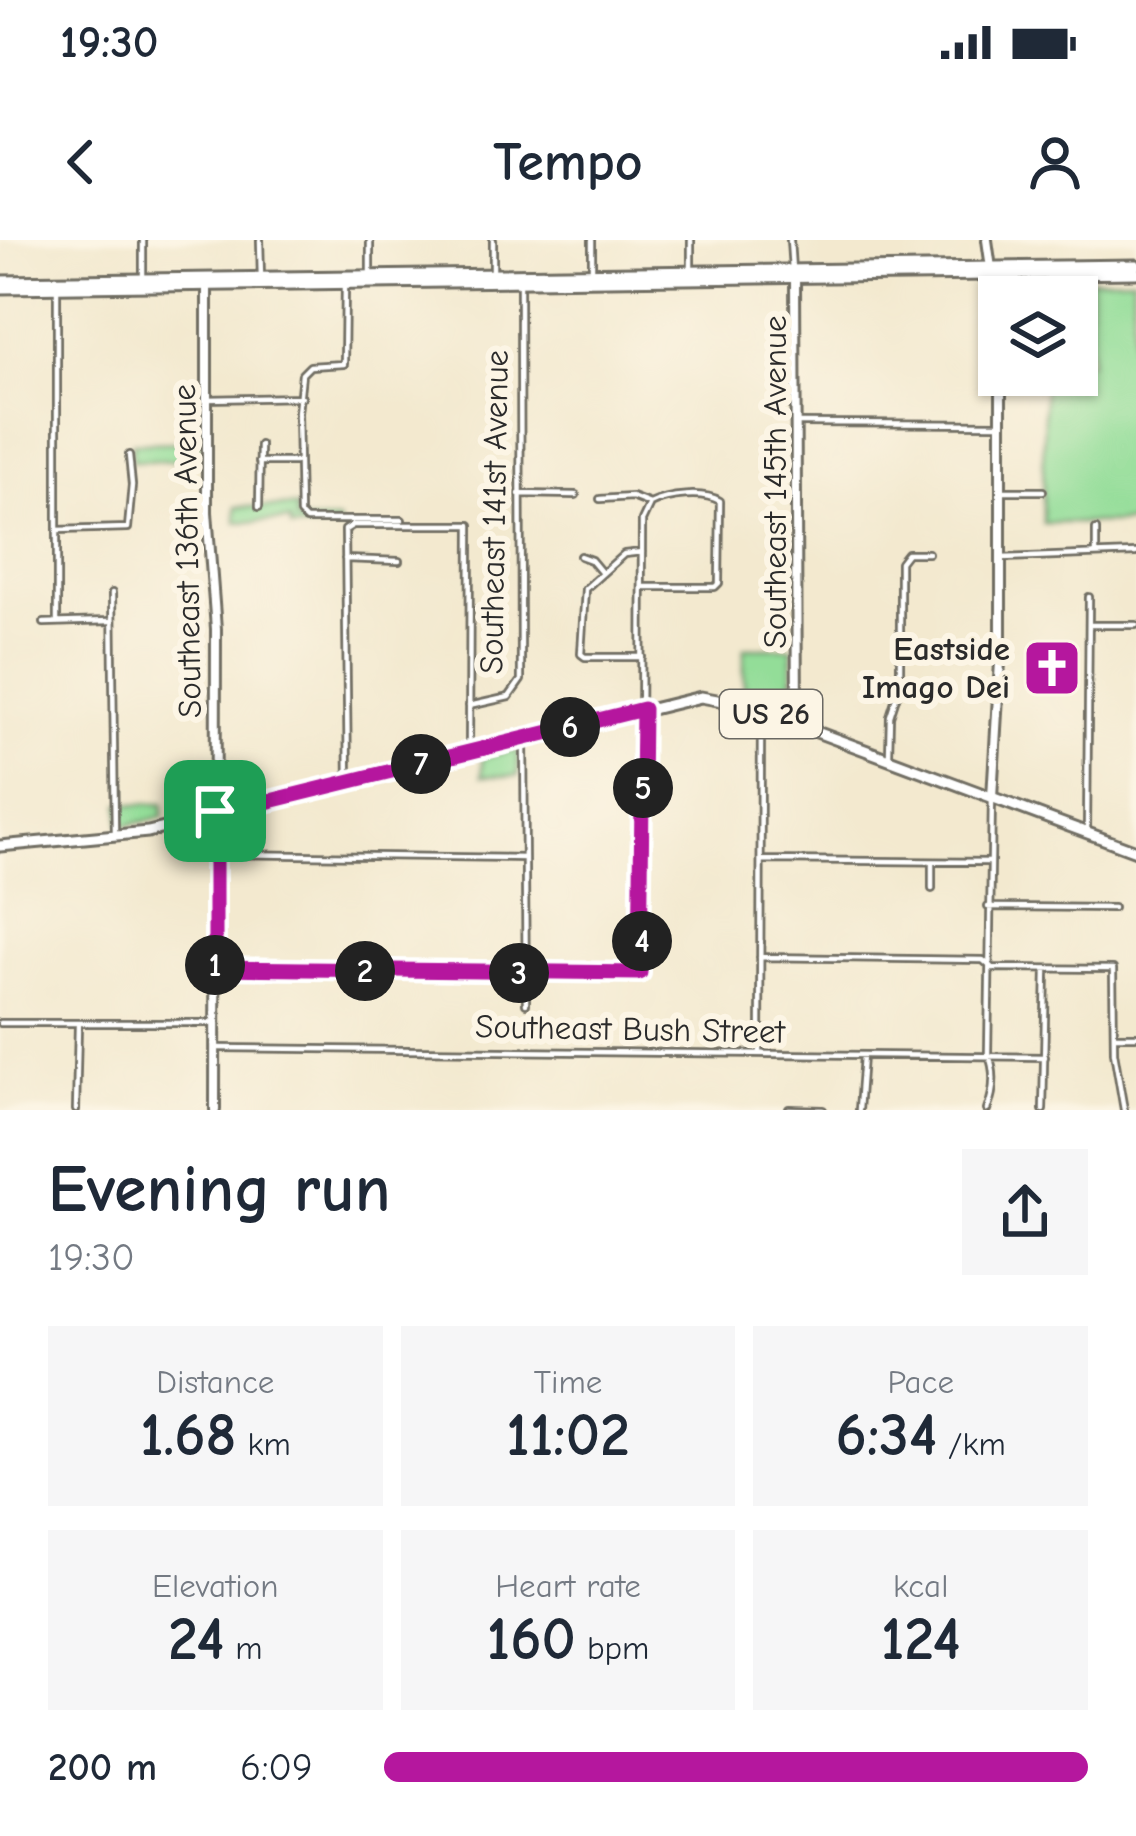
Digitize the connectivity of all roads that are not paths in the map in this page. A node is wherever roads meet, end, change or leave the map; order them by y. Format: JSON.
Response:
{"nodes":[{"id":1,"x":143,"y":240,"type":"edge"},
{"id":2,"x":260,"y":240,"type":"edge"},
{"id":3,"x":370,"y":240,"type":"edge"},
{"id":4,"x":493,"y":240,"type":"edge"},
{"id":5,"x":592,"y":240,"type":"edge"},
{"id":6,"x":691,"y":240,"type":"edge"},
{"id":7,"x":790,"y":240,"type":"edge"},
{"id":8,"x":987,"y":240,"type":"edge"},
{"id":9,"x":1136,"y":269,"type":"edge"},
{"id":10,"x":992,"y":270,"type":"junction"},
{"id":11,"x":691,"y":272,"type":"junction"},
{"id":12,"x":592,"y":274,"type":"junction"},
{"id":13,"x":794,"y":274,"type":"junction"},
{"id":14,"x":993,"y":276,"type":"edge"},
{"id":15,"x":493,"y":277,"type":"junction"},
{"id":16,"x":260,"y":278,"type":"junction"},
{"id":17,"x":143,"y":280,"type":"junction"},
{"id":18,"x":521,"y":280,"type":"junction"},
{"id":19,"x":667,"y":280,"type":"junction"},
{"id":20,"x":370,"y":281,"type":"junction"},
{"id":21,"x":207,"y":282,"type":"junction"},
{"id":22,"x":0,"y":285,"type":"edge"},
{"id":23,"x":345,"y":285,"type":"junction"},
{"id":24,"x":468,"y":285,"type":"junction"},
{"id":25,"x":57,"y":287,"type":"junction"},
{"id":26,"x":132,"y":289,"type":"junction"},
{"id":27,"x":1001,"y":396,"type":"edge"},
{"id":28,"x":302,"y":397,"type":"junction"},
{"id":29,"x":207,"y":399,"type":"junction"},
{"id":30,"x":798,"y":423,"type":"junction"},
{"id":31,"x":1002,"y":424,"type":"junction"},
{"id":32,"x":260,"y":445,"type":"dead end"},
{"id":33,"x":129,"y":455,"type":"dead end"},
{"id":34,"x":259,"y":462,"type":"junction"},
{"id":35,"x":298,"y":462,"type":"junction"},
{"id":36,"x":1001,"y":491,"type":"junction"},
{"id":37,"x":1043,"y":491,"type":"dead end"},
{"id":38,"x":519,"y":494,"type":"junction"},
{"id":39,"x":576,"y":495,"type":"dead end"},
{"id":40,"x":600,"y":499,"type":"dead end"},
{"id":41,"x":650,"y":504,"type":"junction"},
{"id":42,"x":259,"y":507,"type":"dead end"},
{"id":43,"x":402,"y":520,"type":"dead end"},
{"id":44,"x":57,"y":530,"type":"junction"},
{"id":45,"x":1096,"y":530,"type":"dead end"},
{"id":46,"x":642,"y":552,"type":"junction"},
{"id":47,"x":928,"y":553,"type":"dead end"},
{"id":48,"x":1096,"y":553,"type":"junction"},
{"id":49,"x":1136,"y":553,"type":"edge"},
{"id":50,"x":580,"y":556,"type":"dead end"},
{"id":51,"x":1001,"y":558,"type":"junction"},
{"id":52,"x":345,"y":559,"type":"junction"},
{"id":53,"x":399,"y":561,"type":"dead end"},
{"id":54,"x":601,"y":572,"type":"junction"},
{"id":55,"x":642,"y":586,"type":"junction"},
{"id":56,"x":112,"y":593,"type":"dead end"},
{"id":57,"x":1089,"y":596,"type":"dead end"},
{"id":58,"x":57,"y":621,"type":"junction"},
{"id":59,"x":112,"y":621,"type":"junction"},
{"id":60,"x":44,"y":623,"type":"dead end"},
{"id":61,"x":1089,"y":625,"type":"junction"},
{"id":62,"x":1136,"y":625,"type":"edge"},
{"id":63,"x":643,"y":657,"type":"junction"},
{"id":64,"x":469,"y":706,"type":"junction"},
{"id":65,"x":643,"y":709,"type":"junction"},
{"id":66,"x":761,"y":711,"type":"junction"},
{"id":67,"x":797,"y":724,"type":"junction"},
{"id":68,"x":524,"y":739,"type":"junction"},
{"id":69,"x":469,"y":752,"type":"junction"},
{"id":70,"x":890,"y":758,"type":"junction"},
{"id":71,"x":348,"y":782,"type":"junction"},
{"id":72,"x":992,"y":797,"type":"junction"},
{"id":73,"x":215,"y":814,"type":"junction"},
{"id":74,"x":1087,"y":833,"type":"junction"},
{"id":75,"x":115,"y":838,"type":"junction"},
{"id":76,"x":0,"y":846,"type":"edge"},
{"id":77,"x":1136,"y":851,"type":"edge"},
{"id":78,"x":216,"y":854,"type":"junction"},
{"id":79,"x":525,"y":858,"type":"junction"},
{"id":80,"x":760,"y":860,"type":"junction"},
{"id":81,"x":932,"y":862,"type":"junction"},
{"id":82,"x":990,"y":862,"type":"junction"},
{"id":83,"x":932,"y":889,"type":"dead end"},
{"id":84,"x":988,"y":908,"type":"junction"},
{"id":85,"x":1113,"y":908,"type":"dead end"},
{"id":86,"x":760,"y":957,"type":"junction"},
{"id":87,"x":988,"y":965,"type":"junction"},
{"id":88,"x":215,"y":968,"type":"junction"},
{"id":89,"x":1046,"y":969,"type":"junction"},
{"id":90,"x":525,"y":973,"type":"junction"},
{"id":91,"x":526,"y":1004,"type":"dead end"},
{"id":92,"x":0,"y":1023,"type":"edge"},
{"id":93,"x":78,"y":1023,"type":"junction"},
{"id":94,"x":215,"y":1023,"type":"junction"},
{"id":95,"x":1114,"y":1036,"type":"junction"},
{"id":96,"x":1136,"y":1036,"type":"edge"},
{"id":97,"x":215,"y":1048,"type":"junction"},
{"id":98,"x":760,"y":1054,"type":"junction"},
{"id":99,"x":863,"y":1055,"type":"junction"},
{"id":100,"x":989,"y":1057,"type":"junction"},
{"id":101,"x":1045,"y":1057,"type":"junction"},
{"id":102,"x":789,"y":1109,"type":"edge"},
{"id":103,"x":76,"y":1110,"type":"edge"},
{"id":104,"x":215,"y":1110,"type":"edge"},
{"id":105,"x":823,"y":1110,"type":"edge"},
{"id":106,"x":859,"y":1110,"type":"edge"},
{"id":107,"x":987,"y":1110,"type":"edge"},
{"id":108,"x":1043,"y":1110,"type":"edge"},
{"id":109,"x":1124,"y":1110,"type":"edge"}],
"edges":[{"from":1,"to":17,"type":"street"},
{"from":2,"to":16,"type":"street"},
{"from":3,"to":20,"type":"street"},
{"from":4,"to":15,"type":"street"},
{"from":5,"to":12,"type":"street"},
{"from":6,"to":11,"type":"street"},
{"from":7,"to":13,"type":"street","name":"Southeast 145th Avenue"},
{"from":8,"to":10,"type":"street"},
{"from":9,"to":10,"type":"main road"},
{"from":10,"to":13,"type":"main road"},
{"from":10,"to":14,"type":"street"},
{"from":11,"to":12,"type":"main road"},
{"from":11,"to":13,"type":"main road"},
{"from":11,"to":19,"type":"main road"},
{"from":12,"to":18,"type":"main road"},
{"from":13,"to":19,"type":"main road"},
{"from":13,"to":30,"type":"street","name":"Southeast 145th Avenue"},
{"from":15,"to":18,"type":"main road"},
{"from":15,"to":20,"type":"main road"},
{"from":15,"to":24,"type":"main road"},
{"from":16,"to":20,"type":"main road"},
{"from":16,"to":21,"type":"main road"},
{"from":17,"to":21,"type":"main road"},
{"from":17,"to":22,"type":"main road"},
{"from":17,"to":26,"type":"main road"},
{"from":18,"to":19,"type":"main road"},
{"from":18,"to":24,"type":"main road"},
{"from":18,"to":38,"type":"street","name":"Southeast 141st Avenue"},
{"from":20,"to":23,"type":"main road"},
{"from":20,"to":24,"type":"main road"},
{"from":21,"to":23,"type":"main road"},
{"from":21,"to":26,"type":"main road"},
{"from":21,"to":29,"type":"street","name":"Southeast 136th Avenue"},
{"from":22,"to":25,"type":"main road"},
{"from":23,"to":28,"type":"street"},
{"from":25,"to":26,"type":"main road"},
{"from":25,"to":44,"type":"street"},
{"from":27,"to":31,"type":"street"},
{"from":28,"to":29,"type":"street"},
{"from":28,"to":35,"type":"street"},
{"from":29,"to":73,"type":"street","name":"Southeast 136th Avenue"},
{"from":30,"to":31,"type":"street"},
{"from":30,"to":67,"type":"street","name":"Southeast 145th Avenue"},
{"from":31,"to":36,"type":"street"},
{"from":32,"to":34,"type":"street"},
{"from":33,"to":44,"type":"street"},
{"from":34,"to":35,"type":"street"},
{"from":34,"to":42,"type":"street"},
{"from":35,"to":43,"type":"street"},
{"from":36,"to":37,"type":"street"},
{"from":36,"to":51,"type":"street"},
{"from":38,"to":39,"type":"street"},
{"from":38,"to":64,"type":"street","name":"Southeast 141st Avenue"},
{"from":40,"to":41,"type":"street"},
{"from":41,"to":46,"type":"street"},
{"from":41,"to":55,"type":"street"},
{"from":44,"to":58,"type":"street"},
{"from":45,"to":48,"type":"street"},
{"from":46,"to":54,"type":"street"},
{"from":46,"to":55,"type":"street"},
{"from":47,"to":70,"type":"street"},
{"from":48,"to":49,"type":"street"},
{"from":48,"to":51,"type":"street"},
{"from":50,"to":54,"type":"street"},
{"from":51,"to":72,"type":"street"},
{"from":52,"to":53,"type":"street"},
{"from":52,"to":64,"type":"street"},
{"from":52,"to":71,"type":"street"},
{"from":54,"to":63,"type":"street"},
{"from":55,"to":63,"type":"street"},
{"from":56,"to":59,"type":"street"},
{"from":57,"to":61,"type":"street"},
{"from":58,"to":59,"type":"street"},
{"from":58,"to":60,"type":"street"},
{"from":59,"to":75,"type":"street"},
{"from":61,"to":62,"type":"street"},
{"from":61,"to":74,"type":"street"},
{"from":63,"to":65,"type":"street"},
{"from":64,"to":69,"type":"street"},
{"from":65,"to":66,"type":"main road","number":"US 26"},
{"from":65,"to":68,"type":"main road","number":"US 26"},
{"from":65,"to":90,"type":"street"},
{"from":66,"to":67,"type":"main road","number":"US 26"},
{"from":66,"to":80,"type":"street"},
{"from":67,"to":70,"type":"main road","number":"US 26"},
{"from":68,"to":69,"type":"main road","number":"US 26"},
{"from":68,"to":79,"type":"street"},
{"from":69,"to":71,"type":"main road","number":"US 26"},
{"from":70,"to":72,"type":"main road","number":"US 26"},
{"from":71,"to":73,"type":"main road","number":"US 26"},
{"from":72,"to":74,"type":"main road","number":"US 26"},
{"from":72,"to":82,"type":"street"},
{"from":73,"to":75,"type":"main road","number":"US 26"},
{"from":73,"to":78,"type":"street","name":"Southeast 136th Avenue"},
{"from":74,"to":77,"type":"main road","number":"US 26"},
{"from":75,"to":76,"type":"main road","number":"US 26"},
{"from":78,"to":79,"type":"street"},
{"from":78,"to":88,"type":"street","name":"Southeast 136th Avenue"},
{"from":79,"to":90,"type":"street"},
{"from":80,"to":81,"type":"street"},
{"from":80,"to":86,"type":"street"},
{"from":81,"to":82,"type":"street"},
{"from":81,"to":83,"type":"street"},
{"from":82,"to":84,"type":"street"},
{"from":84,"to":85,"type":"street"},
{"from":84,"to":87,"type":"street"},
{"from":86,"to":87,"type":"street"},
{"from":86,"to":98,"type":"street"},
{"from":87,"to":89,"type":"street"},
{"from":87,"to":100,"type":"street"},
{"from":88,"to":90,"type":"street"},
{"from":88,"to":94,"type":"street","name":"Southeast 136th Avenue"},
{"from":89,"to":95,"type":"street"},
{"from":89,"to":101,"type":"street"},
{"from":90,"to":91,"type":"street"},
{"from":92,"to":93,"type":"street"},
{"from":93,"to":94,"type":"street"},
{"from":93,"to":103,"type":"street"},
{"from":94,"to":97,"type":"street","name":"Southeast 136th Avenue"},
{"from":95,"to":96,"type":"street"},
{"from":95,"to":109,"type":"street"},
{"from":97,"to":98,"type":"street","name":"Southeast Bush Street"},
{"from":97,"to":104,"type":"street","name":"Southeast 136th Avenue"},
{"from":98,"to":99,"type":"street","name":"Southeast Bush Street"},
{"from":99,"to":100,"type":"street","name":"Southeast Bush Street"},
{"from":99,"to":106,"type":"street"},
{"from":100,"to":101,"type":"street","name":"Southeast Bush Street"},
{"from":100,"to":107,"type":"street"},
{"from":101,"to":108,"type":"street"},
{"from":102,"to":105,"type":"street"}]}
